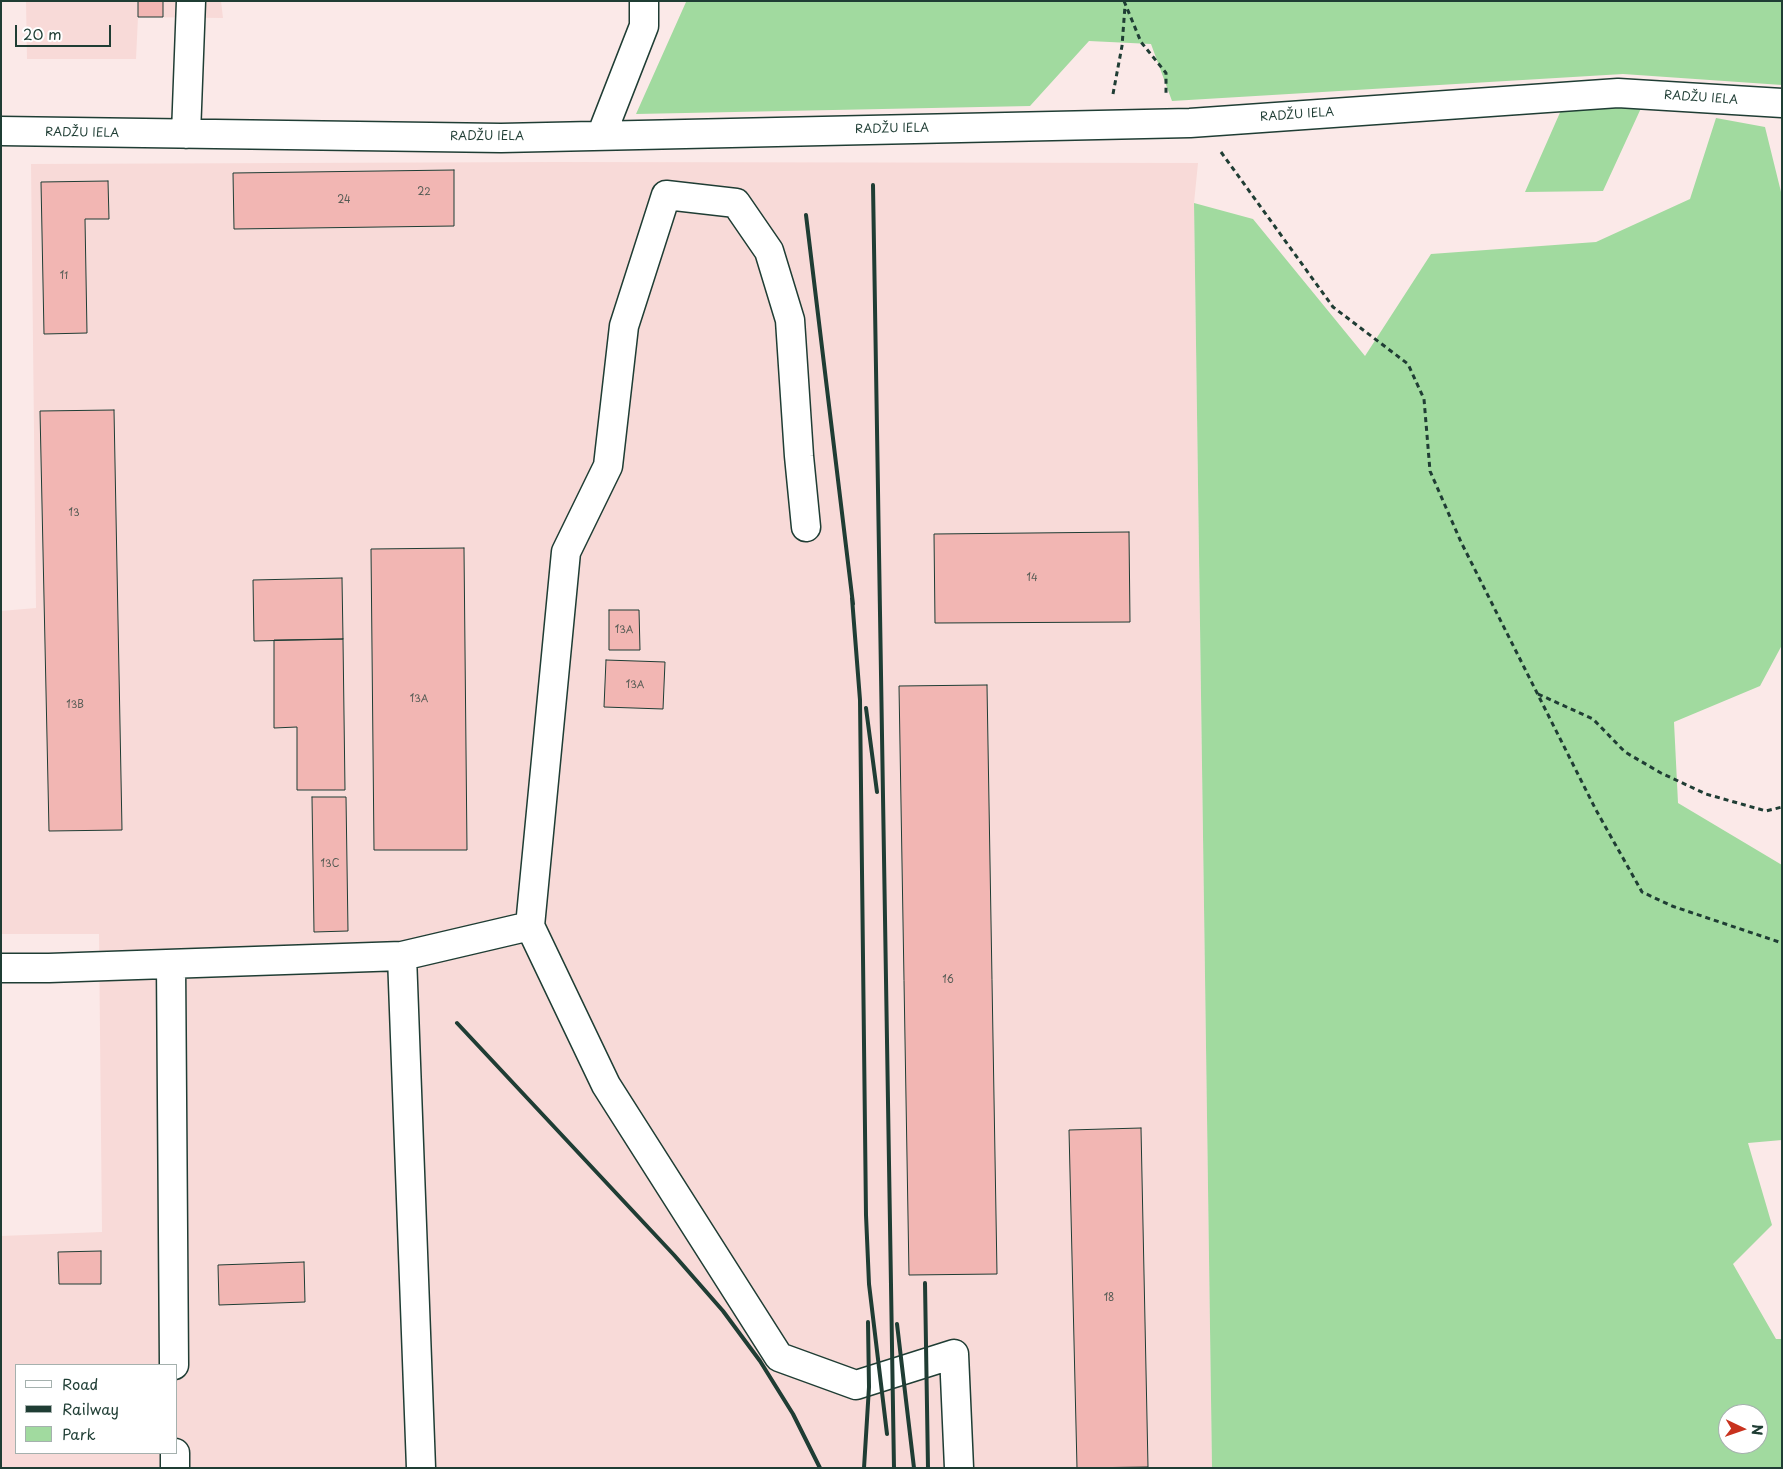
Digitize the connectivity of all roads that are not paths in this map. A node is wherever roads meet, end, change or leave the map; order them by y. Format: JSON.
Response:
{"nodes":[{"id":1,"x":190,"y":1,"type":"edge"},
{"id":2,"x":644,"y":1,"type":"edge"},
{"id":3,"x":1782,"y":103,"type":"edge"},
{"id":4,"x":1,"y":132,"type":"edge"},
{"id":5,"x":186,"y":134,"type":"junction"},
{"id":6,"x":601,"y":136,"type":"junction"},
{"id":7,"x":806,"y":527,"type":"dead end"},
{"id":8,"x":530,"y":926,"type":"junction"},
{"id":9,"x":402,"y":956,"type":"junction"},
{"id":10,"x":171,"y":964,"type":"junction"},
{"id":11,"x":1,"y":968,"type":"edge"},
{"id":12,"x":174,"y":1364,"type":"edge"},
{"id":13,"x":175,"y":1454,"type":"edge"},
{"id":14,"x":175,"y":1468,"type":"edge"},
{"id":15,"x":421,"y":1468,"type":"edge"},
{"id":16,"x":959,"y":1468,"type":"edge"}],
"edges":[{"from":1,"to":5,"type":"street"},
{"from":2,"to":6,"type":"street"},
{"from":3,"to":6,"type":"street","name":"RADŽU IELA"},
{"from":4,"to":5,"type":"street","name":"RADŽU IELA"},
{"from":5,"to":6,"type":"street","name":"RADŽU IELA"},
{"from":7,"to":8,"type":"street"},
{"from":8,"to":9,"type":"street"},
{"from":8,"to":16,"type":"street"},
{"from":9,"to":10,"type":"street"},
{"from":9,"to":15,"type":"street"},
{"from":10,"to":11,"type":"street"},
{"from":10,"to":12,"type":"street"},
{"from":13,"to":14,"type":"street"}]}
